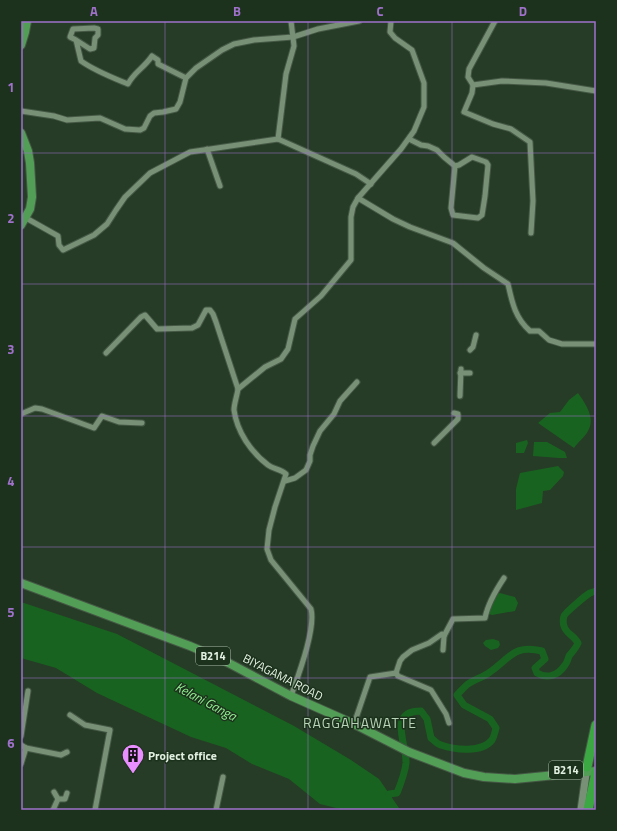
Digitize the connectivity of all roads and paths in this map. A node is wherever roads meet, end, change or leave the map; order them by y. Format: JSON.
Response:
{"nodes":[{"id":1,"x":27,"y":21,"type":"edge"},
{"id":2,"x":291,"y":21,"type":"edge"},
{"id":3,"x":359,"y":21,"type":"edge"},
{"id":4,"x":391,"y":21,"type":"edge"},
{"id":5,"x":495,"y":21,"type":"edge"},
{"id":6,"x":293,"y":37,"type":"junction"},
{"id":7,"x":76,"y":40,"type":"junction"},
{"id":8,"x":21,"y":45,"type":"edge"},
{"id":9,"x":186,"y":78,"type":"junction"},
{"id":10,"x":473,"y":85,"type":"junction"},
{"id":11,"x":596,"y":91,"type":"edge"},
{"id":12,"x":21,"y":111,"type":"edge"},
{"id":13,"x":21,"y":134,"type":"edge"},
{"id":14,"x":278,"y":139,"type":"junction"},
{"id":15,"x":409,"y":139,"type":"junction"},
{"id":16,"x":207,"y":149,"type":"junction"},
{"id":17,"x":455,"y":166,"type":"junction"},
{"id":18,"x":371,"y":184,"type":"junction"},
{"id":19,"x":220,"y":186,"type":"dead end"},
{"id":20,"x":358,"y":198,"type":"junction"},
{"id":21,"x":23,"y":221,"type":"edge"},
{"id":22,"x":531,"y":233,"type":"dead end"},
{"id":23,"x":476,"y":335,"type":"dead end"},
{"id":24,"x":596,"y":344,"type":"edge"},
{"id":25,"x":470,"y":350,"type":"dead end"},
{"id":26,"x":106,"y":353,"type":"dead end"},
{"id":27,"x":470,"y":373,"type":"dead end"},
{"id":28,"x":357,"y":382,"type":"dead end"},
{"id":29,"x":238,"y":389,"type":"junction"},
{"id":30,"x":460,"y":396,"type":"dead end"},
{"id":31,"x":454,"y":413,"type":"dead end"},
{"id":32,"x":21,"y":414,"type":"edge"},
{"id":33,"x":142,"y":423,"type":"dead end"},
{"id":34,"x":434,"y":443,"type":"dead end"},
{"id":35,"x":285,"y":481,"type":"junction"},
{"id":36,"x":504,"y":578,"type":"dead end"},
{"id":37,"x":21,"y":583,"type":"edge"},
{"id":38,"x":444,"y":636,"type":"junction"},
{"id":39,"x":443,"y":650,"type":"dead end"},
{"id":40,"x":396,"y":673,"type":"junction"},
{"id":41,"x":28,"y":691,"type":"dead end"},
{"id":42,"x":291,"y":696,"type":"junction"},
{"id":43,"x":70,"y":715,"type":"dead end"},
{"id":44,"x":448,"y":723,"type":"dead end"},
{"id":45,"x":354,"y":724,"type":"junction"},
{"id":46,"x":595,"y":729,"type":"edge"},
{"id":47,"x":21,"y":736,"type":"edge"},
{"id":48,"x":23,"y":747,"type":"edge"},
{"id":49,"x":67,"y":752,"type":"dead end"},
{"id":50,"x":21,"y":764,"type":"edge"},
{"id":51,"x":590,"y":768,"type":"edge"},
{"id":52,"x":596,"y":772,"type":"edge"},
{"id":53,"x":223,"y":777,"type":"dead end"},
{"id":54,"x":54,"y":792,"type":"dead end"},
{"id":55,"x":67,"y":793,"type":"dead end"},
{"id":56,"x":58,"y":799,"type":"junction"},
{"id":57,"x":54,"y":810,"type":"edge"},
{"id":58,"x":95,"y":810,"type":"edge"},
{"id":59,"x":216,"y":810,"type":"edge"},
{"id":60,"x":581,"y":810,"type":"edge"},
{"id":61,"x":588,"y":810,"type":"edge"}],
"edges":[{"from":1,"to":8,"type":"main road"},
{"from":2,"to":6,"type":"street"},
{"from":3,"to":6,"type":"street"},
{"from":4,"to":15,"type":"street"},
{"from":5,"to":10,"type":"street"},
{"from":6,"to":9,"type":"street"},
{"from":6,"to":14,"type":"street"},
{"from":7,"to":7,"type":"street"},
{"from":7,"to":9,"type":"street"},
{"from":9,"to":12,"type":"street"},
{"from":10,"to":11,"type":"street"},
{"from":10,"to":22,"type":"street"},
{"from":13,"to":21,"type":"main road"},
{"from":14,"to":16,"type":"street"},
{"from":14,"to":18,"type":"street"},
{"from":15,"to":17,"type":"street"},
{"from":15,"to":18,"type":"street"},
{"from":16,"to":19,"type":"street"},
{"from":16,"to":21,"type":"street"},
{"from":17,"to":17,"type":"street"},
{"from":18,"to":20,"type":"street"},
{"from":20,"to":24,"type":"street"},
{"from":20,"to":29,"type":"street"},
{"from":23,"to":25,"type":"street"},
{"from":26,"to":29,"type":"street"},
{"from":27,"to":30,"type":"street"},
{"from":28,"to":35,"type":"street"},
{"from":29,"to":35,"type":"street"},
{"from":31,"to":34,"type":"street"},
{"from":32,"to":33,"type":"street"},
{"from":35,"to":42,"type":"street"},
{"from":36,"to":38,"type":"street"},
{"from":37,"to":42,"type":"main road","name":"BIYAGAMA ROAD","number":"B214"},
{"from":38,"to":39,"type":"street"},
{"from":38,"to":40,"type":"street"},
{"from":40,"to":44,"type":"street"},
{"from":40,"to":45,"type":"street"},
{"from":41,"to":47,"type":"street"},
{"from":42,"to":45,"type":"main road","name":"BIYAGAMA ROAD","number":"B214"},
{"from":43,"to":58,"type":"street"},
{"from":45,"to":51,"type":"main road","name":"BIYAGAMA ROAD","number":"B214"},
{"from":46,"to":51,"type":"highway"},
{"from":48,"to":49,"type":"street"},
{"from":48,"to":50,"type":"street"},
{"from":51,"to":52,"type":"main road","name":"BIYAGAMA ROAD","number":"B214"},
{"from":51,"to":60,"type":"street"},
{"from":52,"to":61,"type":"highway"},
{"from":53,"to":59,"type":"street"},
{"from":54,"to":56,"type":"street"},
{"from":55,"to":56,"type":"street"},
{"from":56,"to":57,"type":"street"}]}
